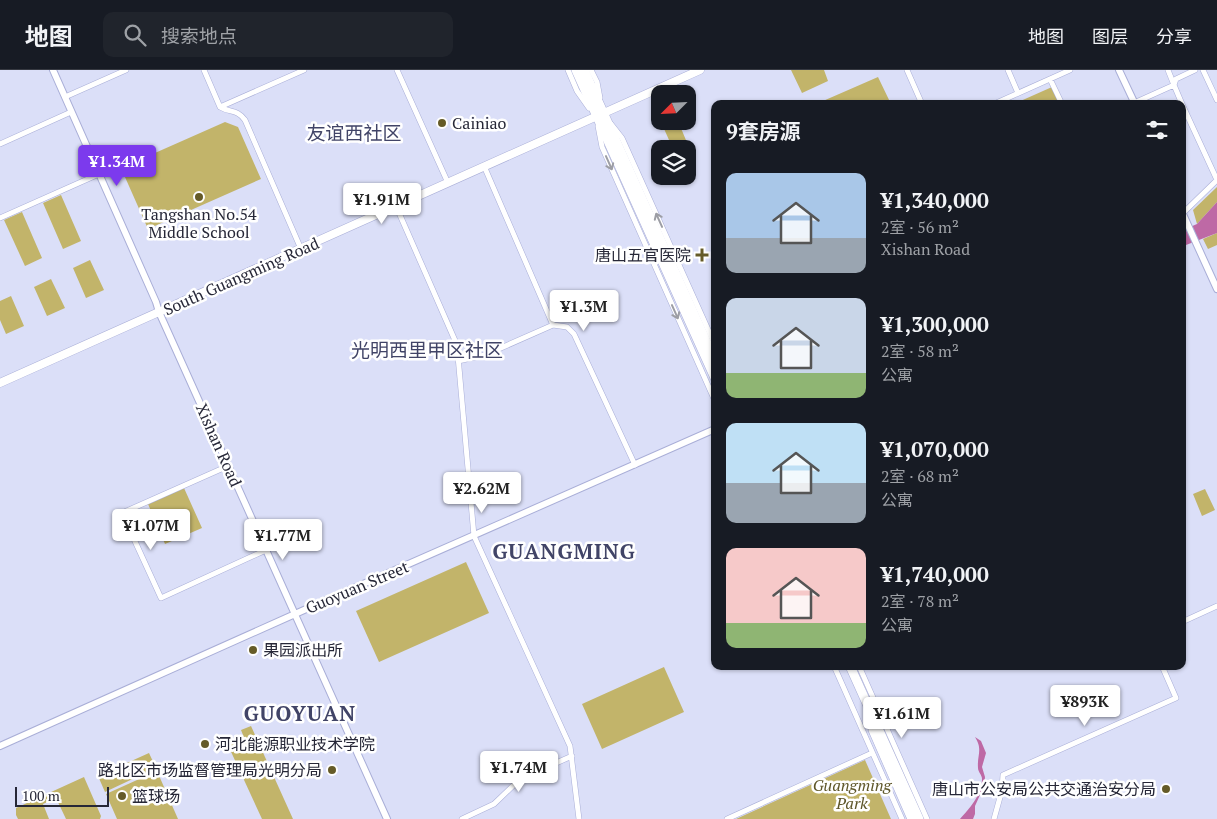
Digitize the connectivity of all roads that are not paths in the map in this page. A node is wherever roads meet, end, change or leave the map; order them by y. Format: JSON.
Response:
{"nodes":[{"id":1,"x":53,"y":70,"type":"edge"},
{"id":2,"x":126,"y":70,"type":"edge"},
{"id":3,"x":204,"y":70,"type":"edge"},
{"id":4,"x":304,"y":70,"type":"edge"},
{"id":5,"x":397,"y":70,"type":"edge"},
{"id":6,"x":568,"y":70,"type":"edge"},
{"id":7,"x":576,"y":70,"type":"edge"},
{"id":8,"x":584,"y":70,"type":"edge"},
{"id":9,"x":592,"y":70,"type":"edge"},
{"id":10,"x":700,"y":70,"type":"edge"},
{"id":11,"x":907,"y":70,"type":"edge"},
{"id":12,"x":1008,"y":70,"type":"edge"},
{"id":13,"x":1070,"y":70,"type":"edge"},
{"id":14,"x":1120,"y":70,"type":"edge"},
{"id":15,"x":1168,"y":70,"type":"edge"},
{"id":16,"x":1195,"y":70,"type":"edge"},
{"id":17,"x":1203,"y":70,"type":"edge"},
{"id":18,"x":1050,"y":79,"type":"junction"},
{"id":19,"x":1174,"y":85,"type":"junction"},
{"id":20,"x":1018,"y":93,"type":"junction"},
{"id":21,"x":64,"y":97,"type":"junction"},
{"id":22,"x":920,"y":100,"type":"edge"},
{"id":23,"x":1003,"y":100,"type":"edge"},
{"id":24,"x":1060,"y":100,"type":"edge"},
{"id":25,"x":1133,"y":100,"type":"edge"},
{"id":26,"x":1141,"y":100,"type":"edge"},
{"id":27,"x":1180,"y":100,"type":"edge"},
{"id":28,"x":1217,"y":100,"type":"edge"},
{"id":29,"x":220,"y":107,"type":"junction"},
{"id":30,"x":71,"y":112,"type":"junction"},
{"id":31,"x":1186,"y":113,"type":"edge"},
{"id":32,"x":600,"y":115,"type":"junction"},
{"id":33,"x":0,"y":144,"type":"edge"},
{"id":34,"x":484,"y":166,"type":"junction"},
{"id":35,"x":99,"y":174,"type":"junction"},
{"id":36,"x":1217,"y":180,"type":"edge"},
{"id":37,"x":448,"y":183,"type":"junction"},
{"id":38,"x":396,"y":206,"type":"junction"},
{"id":39,"x":1186,"y":212,"type":"edge"},
{"id":40,"x":0,"y":218,"type":"edge"},
{"id":41,"x":1186,"y":221,"type":"edge"},
{"id":42,"x":301,"y":249,"type":"junction"},
{"id":43,"x":1217,"y":289,"type":"edge"},
{"id":44,"x":159,"y":312,"type":"junction"},
{"id":45,"x":553,"y":325,"type":"junction"},
{"id":46,"x":711,"y":335,"type":"edge"},
{"id":47,"x":711,"y":352,"type":"edge"},
{"id":48,"x":458,"y":361,"type":"junction"},
{"id":49,"x":711,"y":369,"type":"edge"},
{"id":50,"x":0,"y":383,"type":"edge"},
{"id":51,"x":711,"y":392,"type":"edge"},
{"id":52,"x":711,"y":431,"type":"edge"},
{"id":53,"x":634,"y":465,"type":"junction"},
{"id":54,"x":228,"y":466,"type":"junction"},
{"id":55,"x":474,"y":536,"type":"junction"},
{"id":56,"x":266,"y":550,"type":"junction"},
{"id":57,"x":1217,"y":606,"type":"edge"},
{"id":58,"x":295,"y":614,"type":"junction"},
{"id":59,"x":1186,"y":620,"type":"edge"},
{"id":60,"x":836,"y":670,"type":"edge"},
{"id":61,"x":846,"y":670,"type":"edge"},
{"id":62,"x":852,"y":670,"type":"edge"},
{"id":63,"x":861,"y":670,"type":"edge"},
{"id":64,"x":1164,"y":670,"type":"edge"},
{"id":65,"x":0,"y":746,"type":"edge"},
{"id":66,"x":872,"y":753,"type":"junction"},
{"id":67,"x":572,"y":756,"type":"junction"},
{"id":68,"x":900,"y":776,"type":"junction"},
{"id":69,"x":912,"y":786,"type":"junction"},
{"id":70,"x":387,"y":819,"type":"edge"},
{"id":71,"x":462,"y":819,"type":"edge"},
{"id":72,"x":579,"y":819,"type":"edge"},
{"id":73,"x":727,"y":819,"type":"edge"},
{"id":74,"x":902,"y":819,"type":"edge"},
{"id":75,"x":912,"y":819,"type":"edge"},
{"id":76,"x":919,"y":819,"type":"edge"},
{"id":77,"x":927,"y":819,"type":"edge"},
{"id":78,"x":994,"y":819,"type":"edge"}],
"edges":[{"from":1,"to":21,"type":"street","name":"Xishan Road"},
{"from":2,"to":21,"type":"street"},
{"from":3,"to":29,"type":"street"},
{"from":4,"to":29,"type":"street"},
{"from":5,"to":37,"type":"street"},
{"from":6,"to":32,"type":"street"},
{"from":7,"to":32,"type":"main road"},
{"from":8,"to":32,"type":"main road"},
{"from":9,"to":32,"type":"street"},
{"from":10,"to":32,"type":"main road","name":"South Guangming Road"},
{"from":11,"to":22,"type":"street"},
{"from":12,"to":20,"type":"street"},
{"from":13,"to":18,"type":"street"},
{"from":14,"to":25,"type":"street"},
{"from":15,"to":19,"type":"street"},
{"from":16,"to":19,"type":"street"},
{"from":17,"to":28,"type":"street"},
{"from":18,"to":20,"type":"street"},
{"from":18,"to":24,"type":"street"},
{"from":19,"to":26,"type":"street"},
{"from":19,"to":27,"type":"street"},
{"from":20,"to":23,"type":"street"},
{"from":21,"to":30,"type":"street","name":"Xishan Road"},
{"from":29,"to":42,"type":"street"},
{"from":30,"to":33,"type":"street"},
{"from":30,"to":35,"type":"street","name":"Xishan Road"},
{"from":31,"to":36,"type":"street"},
{"from":32,"to":34,"type":"main road","name":"South Guangming Road"},
{"from":46,"to":32,"type":"street","one_way":true},
{"from":32,"to":47,"type":"main road"},
{"from":32,"to":49,"type":"main road"},
{"from":32,"to":51,"type":"street","one_way":true},
{"from":34,"to":37,"type":"main road","name":"South Guangming Road"},
{"from":34,"to":45,"type":"street"},
{"from":35,"to":40,"type":"street"},
{"from":35,"to":44,"type":"street","name":"Xishan Road"},
{"from":36,"to":39,"type":"street"},
{"from":37,"to":38,"type":"main road","name":"South Guangming Road"},
{"from":38,"to":42,"type":"main road","name":"South Guangming Road"},
{"from":38,"to":48,"type":"street"},
{"from":41,"to":43,"type":"street"},
{"from":42,"to":44,"type":"main road","name":"South Guangming Road"},
{"from":44,"to":50,"type":"main road","name":"South Guangming Road"},
{"from":44,"to":54,"type":"street","name":"Xishan Road"},
{"from":45,"to":48,"type":"street"},
{"from":45,"to":53,"type":"street"},
{"from":48,"to":55,"type":"street"},
{"from":52,"to":53,"type":"street","name":"Guoyuan Street"},
{"from":53,"to":55,"type":"street","name":"Guoyuan Street"},
{"from":54,"to":56,"type":"street","name":"Xishan Road"},
{"from":54,"to":56,"type":"street"},
{"from":55,"to":58,"type":"street","name":"Guoyuan Street"},
{"from":55,"to":67,"type":"street"},
{"from":56,"to":58,"type":"street","name":"Xishan Road"},
{"from":57,"to":59,"type":"street"},
{"from":58,"to":65,"type":"street","name":"Guoyuan Street"},
{"from":58,"to":70,"type":"street","name":"Xishan Road"},
{"from":60,"to":66,"type":"street"},
{"from":61,"to":75,"type":"main road"},
{"from":62,"to":68,"type":"main road"},
{"from":63,"to":69,"type":"street"},
{"from":64,"to":78,"type":"street"},
{"from":66,"to":73,"type":"street"},
{"from":66,"to":74,"type":"street"},
{"from":67,"to":71,"type":"street"},
{"from":67,"to":72,"type":"street"},
{"from":68,"to":69,"type":"street"},
{"from":68,"to":76,"type":"main road"},
{"from":69,"to":77,"type":"street"}]}
